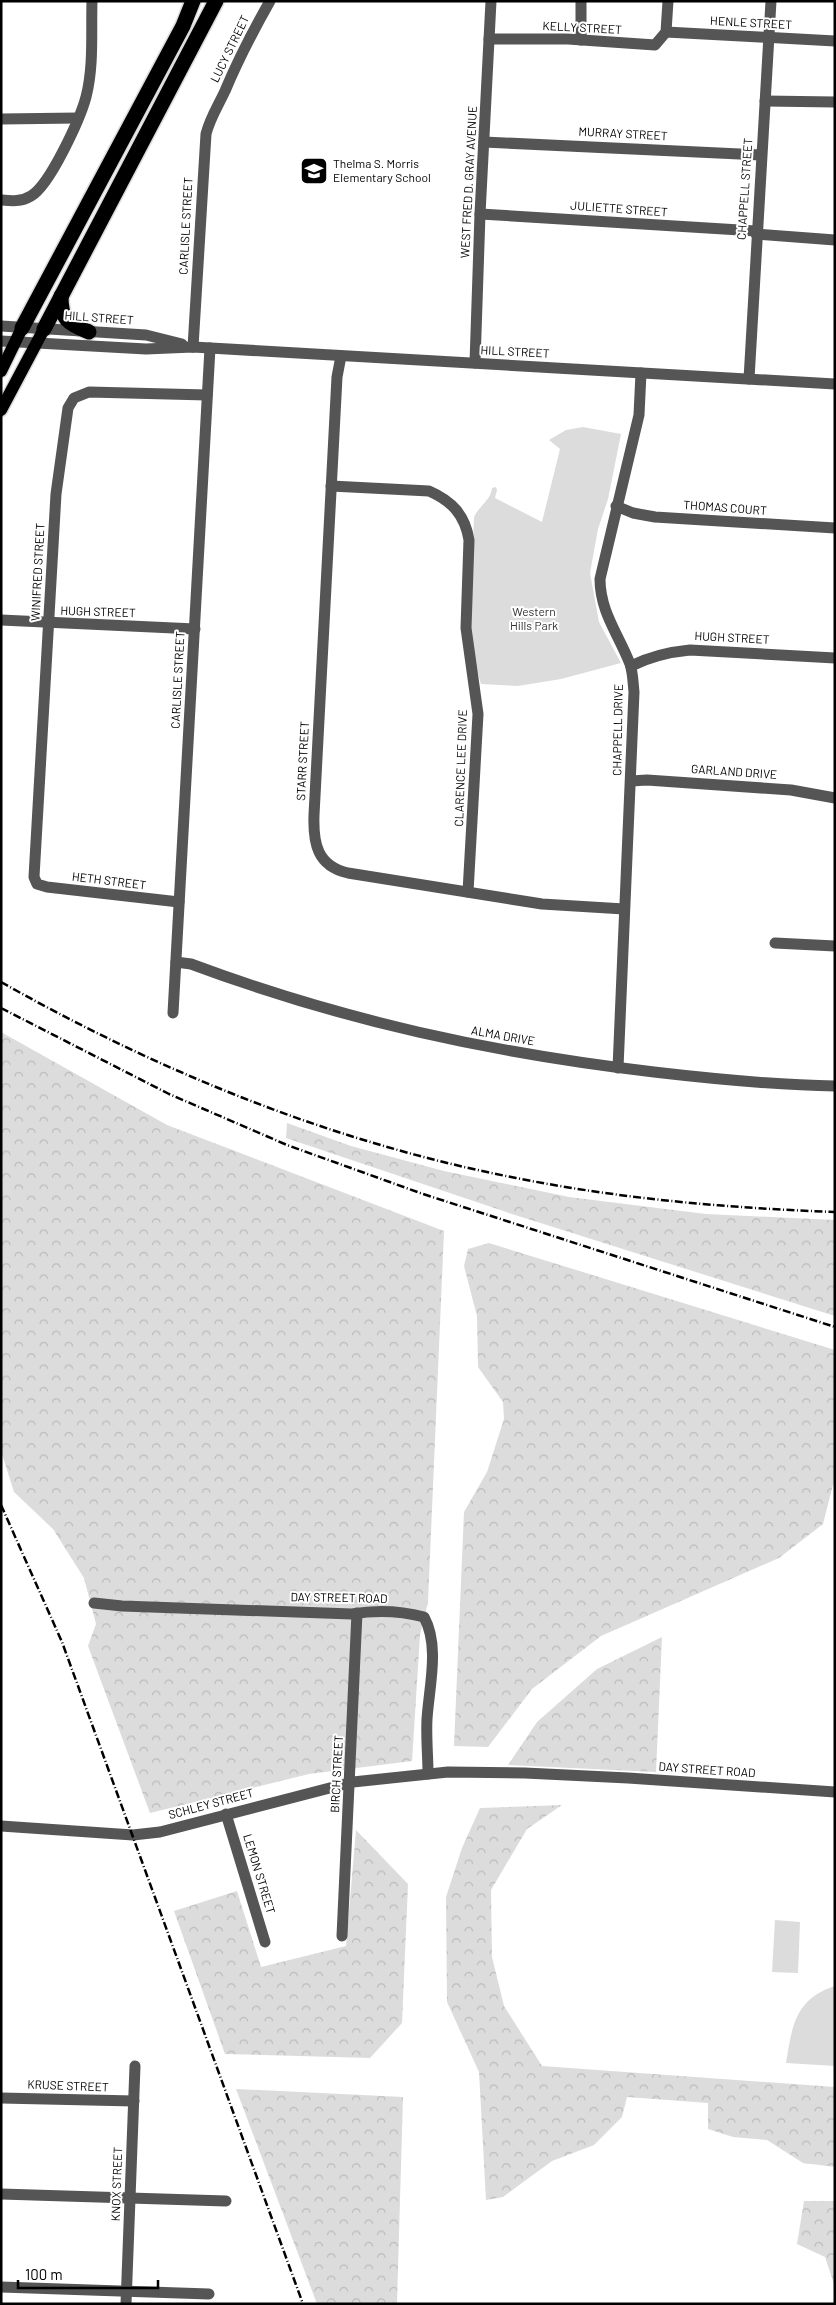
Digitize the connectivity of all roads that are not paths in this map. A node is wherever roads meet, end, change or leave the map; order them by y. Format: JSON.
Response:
{"nodes":[{"id":1,"x":92,"y":1,"type":"edge"},
{"id":2,"x":193,"y":1,"type":"edge"},
{"id":3,"x":216,"y":1,"type":"edge"},
{"id":4,"x":270,"y":1,"type":"edge"},
{"id":5,"x":491,"y":1,"type":"edge"},
{"id":6,"x":581,"y":1,"type":"edge"},
{"id":7,"x":668,"y":1,"type":"edge"},
{"id":8,"x":771,"y":1,"type":"edge"},
{"id":9,"x":666,"y":32,"type":"junction"},
{"id":10,"x":769,"y":38,"type":"junction"},
{"id":11,"x":489,"y":39,"type":"junction"},
{"id":12,"x":581,"y":40,"type":"junction"},
{"id":13,"x":835,"y":41,"type":"edge"},
{"id":14,"x":765,"y":101,"type":"junction"},
{"id":15,"x":835,"y":102,"type":"edge"},
{"id":16,"x":215,"y":109,"type":"joint"},
{"id":17,"x":78,"y":118,"type":"junction"},
{"id":18,"x":1,"y":119,"type":"edge"},
{"id":19,"x":484,"y":142,"type":"junction"},
{"id":20,"x":761,"y":155,"type":"junction"},
{"id":21,"x":1,"y":200,"type":"edge"},
{"id":22,"x":480,"y":214,"type":"junction"},
{"id":23,"x":756,"y":233,"type":"junction"},
{"id":24,"x":835,"y":240,"type":"edge"},
{"id":25,"x":61,"y":296,"type":"junction"},
{"id":26,"x":1,"y":326,"type":"edge"},
{"id":27,"x":22,"y":328,"type":"junction"},
{"id":28,"x":44,"y":329,"type":"junction"},
{"id":29,"x":89,"y":332,"type":"junction"},
{"id":30,"x":1,"y":341,"type":"edge"},
{"id":31,"x":15,"y":342,"type":"junction"},
{"id":32,"x":36,"y":343,"type":"junction"},
{"id":33,"x":193,"y":347,"type":"junction"},
{"id":34,"x":210,"y":348,"type":"junction"},
{"id":35,"x":341,"y":356,"type":"junction"},
{"id":36,"x":475,"y":363,"type":"junction"},
{"id":37,"x":1,"y":371,"type":"edge"},
{"id":38,"x":641,"y":373,"type":"junction"},
{"id":39,"x":749,"y":379,"type":"junction"},
{"id":40,"x":835,"y":384,"type":"edge"},
{"id":41,"x":207,"y":395,"type":"junction"},
{"id":42,"x":1,"y":410,"type":"edge"},
{"id":43,"x":331,"y":486,"type":"junction"},
{"id":44,"x":616,"y":506,"type":"junction"},
{"id":45,"x":835,"y":528,"type":"edge"},
{"id":46,"x":1,"y":620,"type":"edge"},
{"id":47,"x":48,"y":623,"type":"junction"},
{"id":48,"x":194,"y":629,"type":"junction"},
{"id":49,"x":835,"y":658,"type":"edge"},
{"id":50,"x":631,"y":666,"type":"junction"},
{"id":51,"x":630,"y":782,"type":"junction"},
{"id":52,"x":835,"y":798,"type":"edge"},
{"id":53,"x":37,"y":884,"type":"joint"},
{"id":54,"x":468,"y":892,"type":"junction"},
{"id":55,"x":179,"y":902,"type":"junction"},
{"id":56,"x":624,"y":909,"type":"junction"},
{"id":57,"x":775,"y":943,"type":"dead end"},
{"id":58,"x":835,"y":946,"type":"edge"},
{"id":59,"x":176,"y":962,"type":"junction"},
{"id":60,"x":173,"y":1013,"type":"dead end"},
{"id":61,"x":618,"y":1068,"type":"junction"},
{"id":62,"x":835,"y":1086,"type":"edge"},
{"id":63,"x":94,"y":1603,"type":"dead end"},
{"id":64,"x":357,"y":1613,"type":"junction"},
{"id":65,"x":427,"y":1774,"type":"junction"},
{"id":66,"x":350,"y":1782,"type":"junction"},
{"id":67,"x":835,"y":1792,"type":"edge"},
{"id":68,"x":226,"y":1814,"type":"junction"},
{"id":69,"x":1,"y":1826,"type":"edge"},
{"id":70,"x":342,"y":1936,"type":"dead end"},
{"id":71,"x":266,"y":1942,"type":"dead end"},
{"id":72,"x":135,"y":2066,"type":"dead end"},
{"id":73,"x":1,"y":2098,"type":"edge"},
{"id":74,"x":134,"y":2101,"type":"junction"},
{"id":75,"x":1,"y":2194,"type":"edge"},
{"id":76,"x":130,"y":2198,"type":"junction"},
{"id":77,"x":226,"y":2201,"type":"dead end"},
{"id":78,"x":1,"y":2288,"type":"edge"},
{"id":79,"x":210,"y":2294,"type":"dead end"},
{"id":80,"x":126,"y":2298,"type":"edge"}],
"edges":[{"from":1,"to":17,"type":"street"},
{"from":2,"to":27,"type":"highway"},
{"from":3,"to":25,"type":"highway"},
{"from":4,"to":16,"type":"street","name":"LUCY STREET"},
{"from":5,"to":11,"type":"street","name":"WEST FRED D. GRAY AVENUE"},
{"from":6,"to":12,"type":"street"},
{"from":7,"to":9,"type":"street"},
{"from":8,"to":10,"type":"street","name":"CHAPPELL STREET"},
{"from":9,"to":10,"type":"street","name":"HENLE STREET"},
{"from":9,"to":12,"type":"street","name":"KELLY STREET"},
{"from":10,"to":13,"type":"street","name":"HENLE STREET"},
{"from":10,"to":14,"type":"street","name":"CHAPPELL STREET"},
{"from":11,"to":12,"type":"street","name":"KELLY STREET"},
{"from":11,"to":19,"type":"street","name":"WEST FRED D. GRAY AVENUE"},
{"from":14,"to":15,"type":"street"},
{"from":14,"to":20,"type":"street","name":"CHAPPELL STREET"},
{"from":16,"to":33,"type":"street","name":"CARLISLE STREET"},
{"from":17,"to":18,"type":"street"},
{"from":17,"to":21,"type":"street"},
{"from":19,"to":20,"type":"street","name":"MURRAY STREET"},
{"from":19,"to":22,"type":"street","name":"WEST FRED D. GRAY AVENUE"},
{"from":20,"to":23,"type":"street","name":"CHAPPELL STREET"},
{"from":22,"to":23,"type":"street","name":"JULIETTE STREET"},
{"from":22,"to":36,"type":"street","name":"WEST FRED D. GRAY AVENUE"},
{"from":23,"to":24,"type":"street","name":"JULIETTE STREET"},
{"from":23,"to":39,"type":"street","name":"CHAPPELL STREET"},
{"from":25,"to":28,"type":"highway"},
{"from":25,"to":29,"type":"highway"},
{"from":26,"to":27,"type":"street","name":"HILL STREET"},
{"from":27,"to":28,"type":"street","name":"HILL STREET"},
{"from":27,"to":31,"type":"main road"},
{"from":28,"to":29,"type":"street","name":"HILL STREET"},
{"from":28,"to":32,"type":"main road"},
{"from":29,"to":33,"type":"street","name":"HILL STREET"},
{"from":30,"to":31,"type":"street","name":"HILL STREET"},
{"from":31,"to":32,"type":"street","name":"HILL STREET"},
{"from":31,"to":37,"type":"main road"},
{"from":32,"to":33,"type":"street","name":"HILL STREET"},
{"from":32,"to":42,"type":"main road"},
{"from":33,"to":34,"type":"street","name":"HILL STREET"},
{"from":34,"to":35,"type":"street","name":"HILL STREET"},
{"from":34,"to":41,"type":"street","name":"CARLISLE STREET"},
{"from":35,"to":36,"type":"street","name":"HILL STREET"},
{"from":35,"to":43,"type":"street","name":"STARR STREET"},
{"from":36,"to":38,"type":"street","name":"HILL STREET"},
{"from":38,"to":39,"type":"street","name":"HILL STREET"},
{"from":38,"to":44,"type":"street","name":"CHAPPELL DRIVE"},
{"from":39,"to":40,"type":"street","name":"HILL STREET"},
{"from":41,"to":47,"type":"street","name":"WINIFRED STREET"},
{"from":41,"to":48,"type":"street","name":"CARLISLE STREET"},
{"from":43,"to":54,"type":"street","name":"CLARENCE LEE DRIVE"},
{"from":43,"to":54,"type":"street","name":"STARR STREET"},
{"from":44,"to":45,"type":"street","name":"THOMAS COURT"},
{"from":44,"to":50,"type":"street","name":"CHAPPELL DRIVE"},
{"from":46,"to":47,"type":"street","name":"HUGH STREET"},
{"from":47,"to":48,"type":"street","name":"HUGH STREET"},
{"from":47,"to":53,"type":"street","name":"WINIFRED STREET"},
{"from":48,"to":55,"type":"street","name":"CARLISLE STREET"},
{"from":49,"to":50,"type":"street","name":"HUGH STREET"},
{"from":50,"to":51,"type":"street","name":"CHAPPELL DRIVE"},
{"from":51,"to":52,"type":"street","name":"GARLAND DRIVE"},
{"from":51,"to":56,"type":"street","name":"CHAPPELL DRIVE"},
{"from":53,"to":55,"type":"street","name":"HETH STREET"},
{"from":54,"to":56,"type":"street","name":"STARR STREET"},
{"from":55,"to":59,"type":"street","name":"CARLISLE STREET"},
{"from":56,"to":61,"type":"street","name":"CHAPPELL DRIVE"},
{"from":57,"to":58,"type":"street"},
{"from":59,"to":60,"type":"street","name":"CARLISLE STREET"},
{"from":59,"to":61,"type":"street","name":"ALMA DRIVE"},
{"from":61,"to":62,"type":"street","name":"ALMA DRIVE"},
{"from":63,"to":64,"type":"street","name":"DAY STREET ROAD"},
{"from":64,"to":65,"type":"street","name":"DAY STREET ROAD"},
{"from":64,"to":66,"type":"street","name":"BIRCH STREET"},
{"from":65,"to":66,"type":"street","name":"SCHLEY STREET"},
{"from":65,"to":67,"type":"street","name":"DAY STREET ROAD"},
{"from":66,"to":68,"type":"street","name":"SCHLEY STREET"},
{"from":66,"to":70,"type":"street","name":"BIRCH STREET"},
{"from":68,"to":69,"type":"street","name":"SCHLEY STREET"},
{"from":68,"to":71,"type":"street","name":"LEMON STREET"},
{"from":72,"to":74,"type":"street","name":"KNOX STREET"},
{"from":73,"to":74,"type":"street","name":"KRUSE STREET"},
{"from":74,"to":76,"type":"street","name":"KNOX STREET"},
{"from":75,"to":76,"type":"street"},
{"from":76,"to":77,"type":"street"},
{"from":76,"to":80,"type":"street","name":"KNOX STREET"},
{"from":78,"to":80,"type":"street"},
{"from":79,"to":80,"type":"street"}]}
